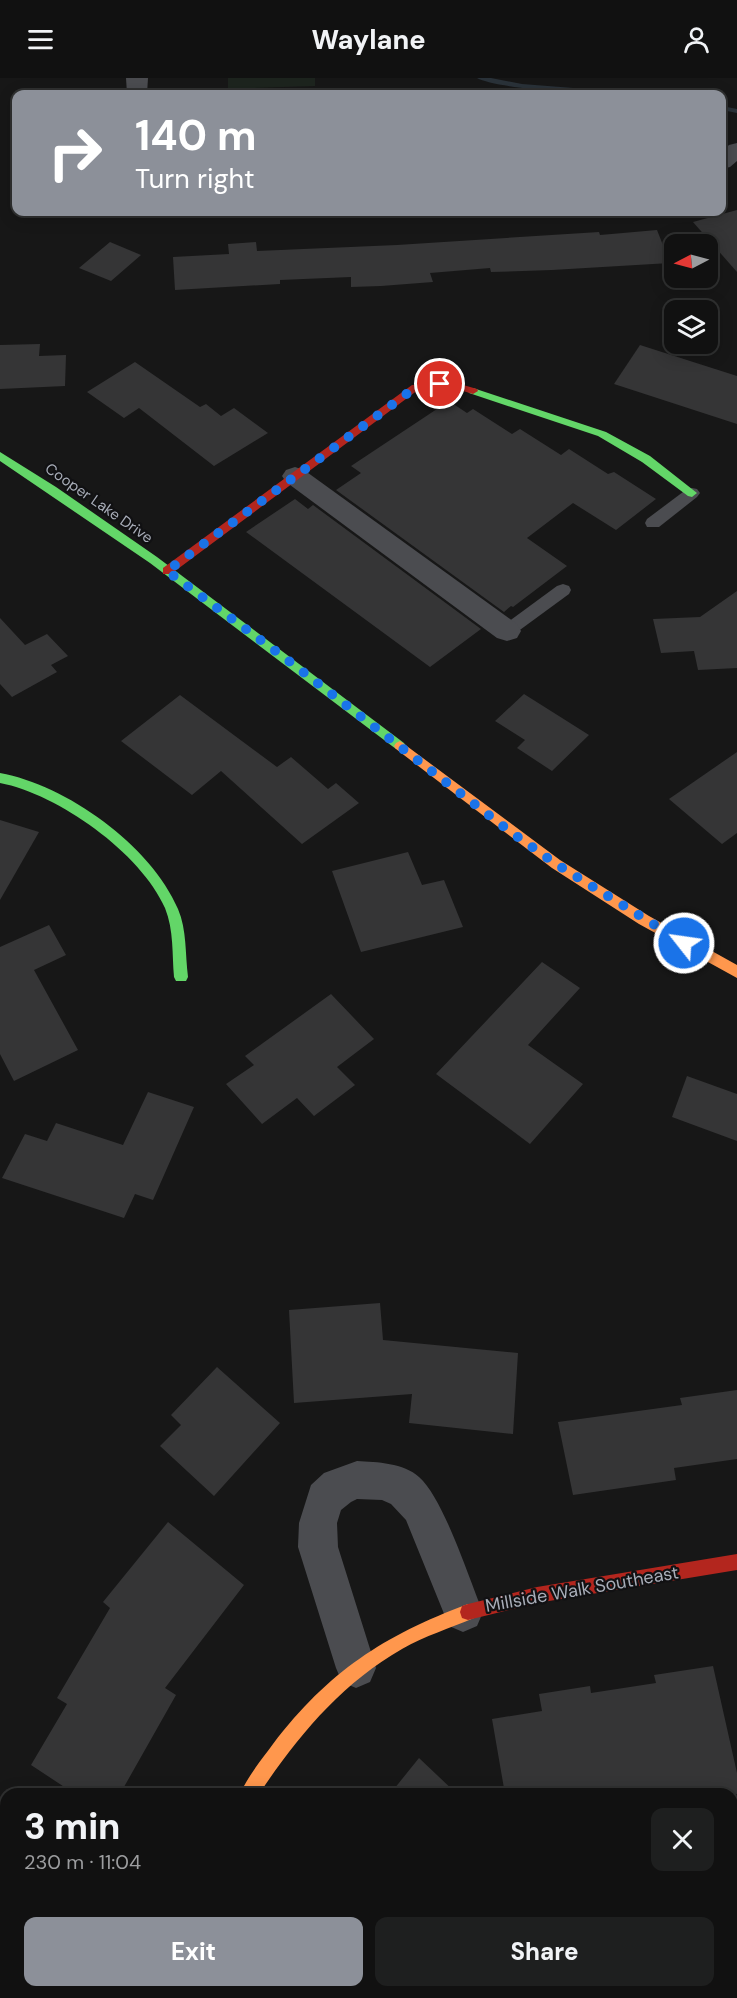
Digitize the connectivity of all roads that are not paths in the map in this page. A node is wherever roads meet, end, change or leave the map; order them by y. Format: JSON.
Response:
{"nodes":[{"id":1,"x":0,"y":456,"type":"edge"},
{"id":2,"x":295,"y":476,"type":"junction"},
{"id":3,"x":692,"y":493,"type":"joint"},
{"id":4,"x":653,"y":523,"type":"dead end"},
{"id":5,"x":167,"y":571,"type":"junction"},
{"id":6,"x":563,"y":590,"type":"dead end"},
{"id":7,"x":507,"y":631,"type":"joint"},
{"id":8,"x":0,"y":778,"type":"edge"},
{"id":9,"x":733,"y":964,"type":"edge"},
{"id":10,"x":181,"y":977,"type":"dead end"},
{"id":11,"x":737,"y":1562,"type":"edge"},
{"id":12,"x":463,"y":1612,"type":"junction"},
{"id":13,"x":356,"y":1668,"type":"junction"},
{"id":14,"x":253,"y":1788,"type":"edge"}],
"edges":[{"from":1,"to":5,"type":"street","name":"Cooper Lake Drive"},
{"from":2,"to":3,"type":"street"},
{"from":2,"to":5,"type":"street"},
{"from":2,"to":7,"type":"street"},
{"from":3,"to":4,"type":"lane"},
{"from":5,"to":9,"type":"street","name":"Cooper Lake Drive"},
{"from":6,"to":7,"type":"lane"},
{"from":8,"to":10,"type":"street"},
{"from":11,"to":12,"type":"street","name":"Millside Walk Southeast"},
{"from":12,"to":13,"type":"street","name":"Millside Walk Southeast"},
{"from":12,"to":13,"type":"street"},
{"from":13,"to":14,"type":"street","name":"Millside Walk Southeast"}]}
